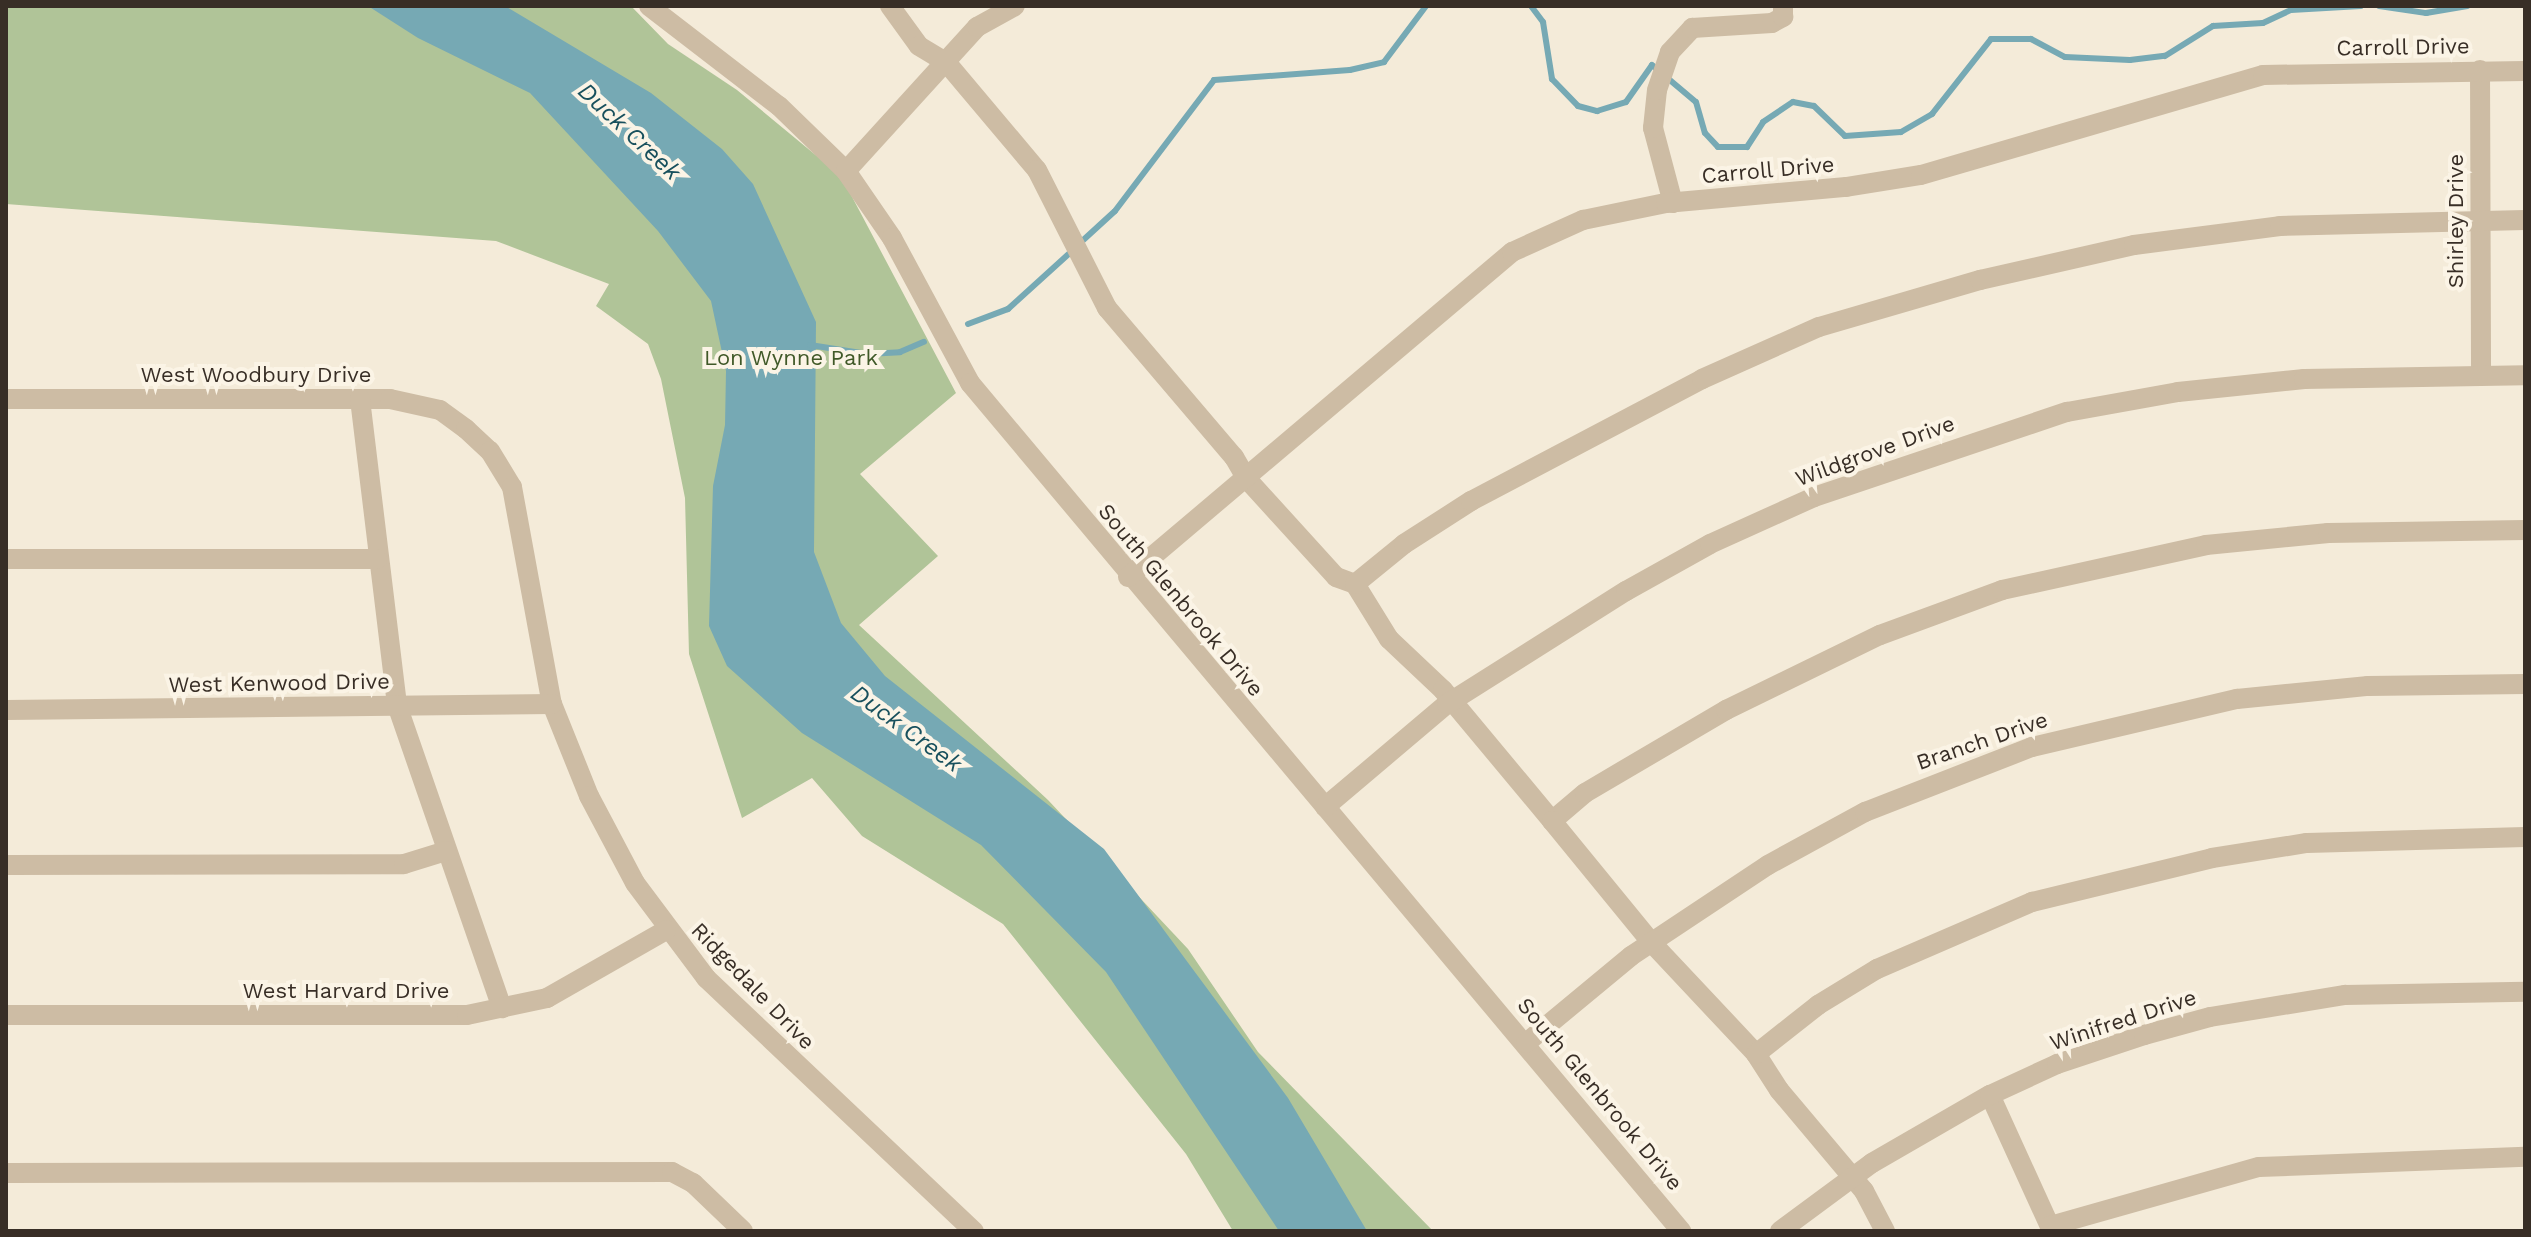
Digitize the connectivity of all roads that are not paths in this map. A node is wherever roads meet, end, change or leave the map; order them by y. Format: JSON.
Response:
{"nodes":[{"id":1,"x":649,"y":6,"type":"edge"},
{"id":2,"x":890,"y":6,"type":"edge"},
{"id":3,"x":1015,"y":6,"type":"edge"},
{"id":4,"x":1783,"y":6,"type":"edge"},
{"id":5,"x":946,"y":62,"type":"junction"},
{"id":6,"x":2480,"y":70,"type":"junction"},
{"id":7,"x":2525,"y":71,"type":"edge"},
{"id":8,"x":846,"y":171,"type":"junction"},
{"id":9,"x":1673,"y":203,"type":"junction"},
{"id":10,"x":2479,"y":219,"type":"junction"},
{"id":11,"x":2525,"y":220,"type":"edge"},
{"id":12,"x":2481,"y":373,"type":"junction"},
{"id":13,"x":2525,"y":375,"type":"edge"},
{"id":14,"x":6,"y":399,"type":"edge"},
{"id":15,"x":360,"y":399,"type":"junction"},
{"id":16,"x":490,"y":451,"type":"joint"},
{"id":17,"x":1246,"y":478,"type":"junction"},
{"id":18,"x":2525,"y":530,"type":"edge"},
{"id":19,"x":6,"y":559,"type":"edge"},
{"id":20,"x":377,"y":559,"type":"junction"},
{"id":21,"x":1128,"y":577,"type":"junction"},
{"id":22,"x":1355,"y":584,"type":"junction"},
{"id":23,"x":2525,"y":684,"type":"edge"},
{"id":24,"x":1451,"y":701,"type":"junction"},
{"id":25,"x":552,"y":704,"type":"junction"},
{"id":26,"x":397,"y":705,"type":"junction"},
{"id":27,"x":6,"y":710,"type":"edge"},
{"id":28,"x":1325,"y":807,"type":"junction"},
{"id":29,"x":1552,"y":821,"type":"junction"},
{"id":30,"x":2525,"y":837,"type":"edge"},
{"id":31,"x":446,"y":851,"type":"junction"},
{"id":32,"x":6,"y":865,"type":"edge"},
{"id":33,"x":666,"y":930,"type":"junction"},
{"id":34,"x":1651,"y":942,"type":"junction"},
{"id":35,"x":2525,"y":992,"type":"edge"},
{"id":36,"x":502,"y":1008,"type":"junction"},
{"id":37,"x":6,"y":1015,"type":"edge"},
{"id":38,"x":1526,"y":1043,"type":"junction"},
{"id":39,"x":1756,"y":1054,"type":"junction"},
{"id":40,"x":1990,"y":1095,"type":"junction"},
{"id":41,"x":2525,"y":1157,"type":"edge"},
{"id":42,"x":6,"y":1173,"type":"edge"},
{"id":43,"x":1852,"y":1178,"type":"junction"},
{"id":44,"x":2051,"y":1228,"type":"edge"},
{"id":45,"x":743,"y":1231,"type":"edge"},
{"id":46,"x":974,"y":1231,"type":"edge"},
{"id":47,"x":1681,"y":1231,"type":"edge"},
{"id":48,"x":1780,"y":1231,"type":"edge"},
{"id":49,"x":1885,"y":1231,"type":"edge"}],
"edges":[{"from":1,"to":8,"type":"street","name":"South Glenbrook Drive"},
{"from":2,"to":5,"type":"street"},
{"from":3,"to":5,"type":"street"},
{"from":4,"to":9,"type":"street"},
{"from":5,"to":8,"type":"street"},
{"from":5,"to":17,"type":"street"},
{"from":6,"to":7,"type":"street","name":"Carroll Drive"},
{"from":6,"to":9,"type":"street","name":"Carroll Drive"},
{"from":6,"to":10,"type":"street","name":"Shirley Drive"},
{"from":8,"to":21,"type":"street","name":"South Glenbrook Drive"},
{"from":9,"to":17,"type":"street","name":"Carroll Drive"},
{"from":10,"to":11,"type":"street"},
{"from":10,"to":12,"type":"street","name":"Shirley Drive"},
{"from":10,"to":22,"type":"street"},
{"from":12,"to":13,"type":"street","name":"Wildgrove Drive"},
{"from":12,"to":24,"type":"street","name":"Wildgrove Drive"},
{"from":14,"to":15,"type":"street","name":"West Woodbury Drive"},
{"from":15,"to":16,"type":"street","name":"West Woodbury Drive"},
{"from":15,"to":20,"type":"street"},
{"from":16,"to":25,"type":"street","name":"Ridgedale Drive"},
{"from":17,"to":21,"type":"street","name":"Carroll Drive"},
{"from":17,"to":22,"type":"street"},
{"from":18,"to":29,"type":"street"},
{"from":19,"to":20,"type":"street"},
{"from":20,"to":26,"type":"street"},
{"from":21,"to":28,"type":"street","name":"South Glenbrook Drive"},
{"from":22,"to":24,"type":"street"},
{"from":23,"to":34,"type":"street","name":"Branch Drive"},
{"from":24,"to":28,"type":"street","name":"Wildgrove Drive"},
{"from":24,"to":29,"type":"street"},
{"from":25,"to":26,"type":"street","name":"West Kenwood Drive"},
{"from":25,"to":33,"type":"street","name":"Ridgedale Drive"},
{"from":26,"to":27,"type":"street","name":"West Kenwood Drive"},
{"from":26,"to":31,"type":"street"},
{"from":28,"to":38,"type":"street","name":"South Glenbrook Drive"},
{"from":29,"to":34,"type":"street"},
{"from":30,"to":39,"type":"street"},
{"from":31,"to":32,"type":"street"},
{"from":31,"to":36,"type":"street"},
{"from":33,"to":36,"type":"street","name":"West Harvard Drive"},
{"from":33,"to":46,"type":"street","name":"Ridgedale Drive"},
{"from":34,"to":38,"type":"street","name":"Branch Drive"},
{"from":34,"to":39,"type":"street"},
{"from":35,"to":40,"type":"street","name":"Winifred Drive"},
{"from":36,"to":37,"type":"street","name":"West Harvard Drive"},
{"from":38,"to":47,"type":"street","name":"South Glenbrook Drive"},
{"from":39,"to":43,"type":"street"},
{"from":40,"to":43,"type":"street","name":"Winifred Drive"},
{"from":40,"to":44,"type":"street"},
{"from":41,"to":44,"type":"street"},
{"from":42,"to":45,"type":"street"},
{"from":43,"to":48,"type":"street","name":"Winifred Drive"},
{"from":43,"to":49,"type":"street"}]}
